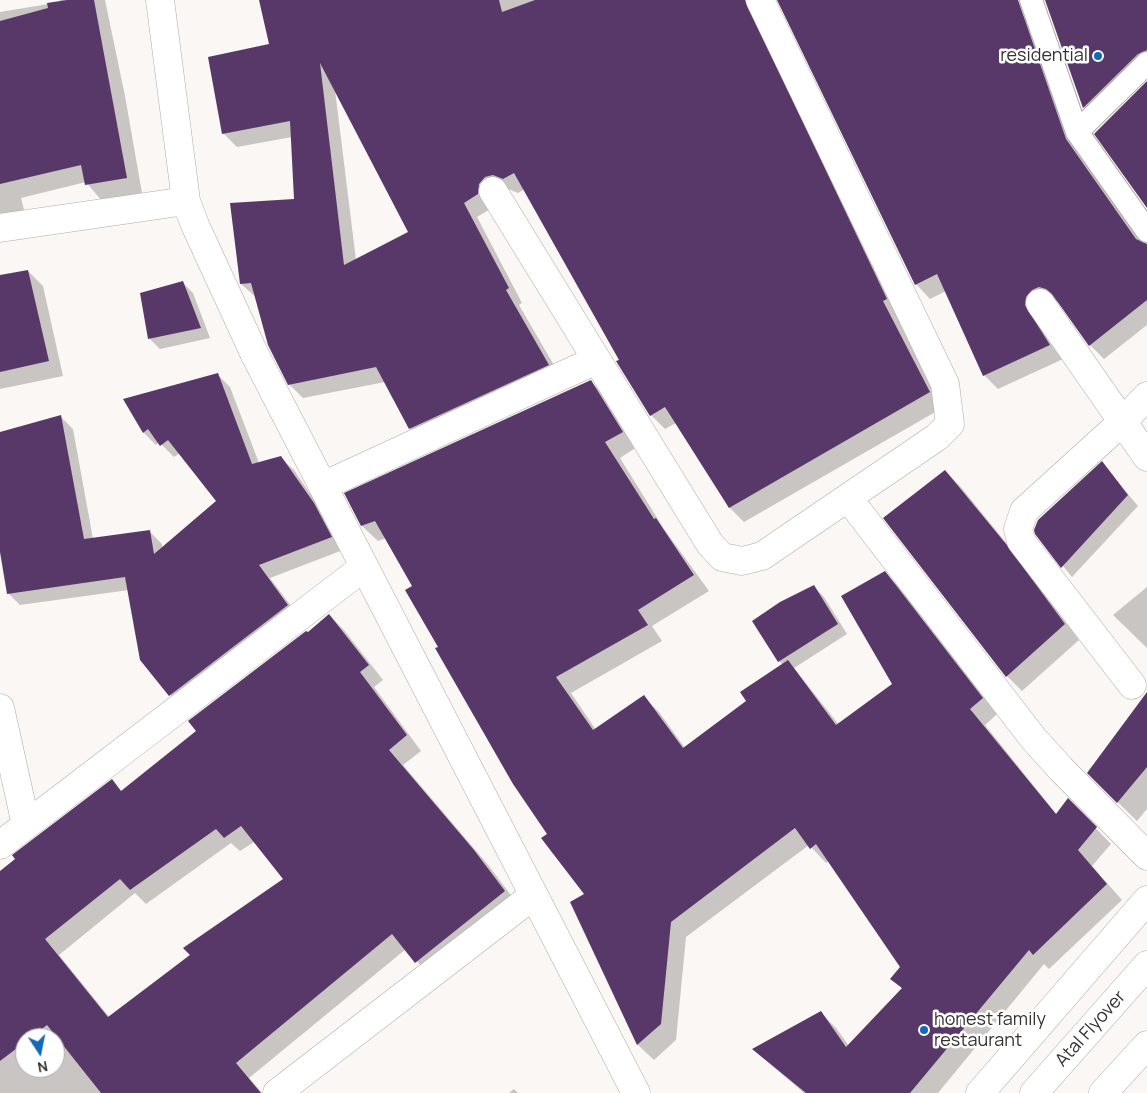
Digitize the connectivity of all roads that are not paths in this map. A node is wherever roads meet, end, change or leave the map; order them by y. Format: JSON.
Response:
{"nodes":[{"id":1,"x":160,"y":0,"type":"edge"},
{"id":2,"x":760,"y":0,"type":"edge"},
{"id":3,"x":1031,"y":0,"type":"edge"},
{"id":4,"x":1147,"y":63,"type":"edge"},
{"id":5,"x":1077,"y":132,"type":"junction"},
{"id":6,"x":493,"y":191,"type":"dead end"},
{"id":7,"x":186,"y":201,"type":"junction"},
{"id":8,"x":0,"y":228,"type":"edge"},
{"id":9,"x":1147,"y":230,"type":"edge"},
{"id":10,"x":1040,"y":303,"type":"dead end"},
{"id":11,"x":596,"y":360,"type":"junction"},
{"id":12,"x":1147,"y":396,"type":"edge"},
{"id":13,"x":1122,"y":423,"type":"junction"},
{"id":14,"x":1147,"y":457,"type":"edge"},
{"id":15,"x":322,"y":486,"type":"junction"},
{"id":16,"x":848,"y":498,"type":"junction"},
{"id":17,"x":364,"y":567,"type":"junction"},
{"id":18,"x":1132,"y":685,"type":"dead end"},
{"id":19,"x":0,"y":708,"type":"edge"},
{"id":20,"x":26,"y":825,"type":"junction"},
{"id":21,"x":0,"y":846,"type":"edge"},
{"id":22,"x":1147,"y":856,"type":"edge"},
{"id":23,"x":534,"y":895,"type":"junction"},
{"id":24,"x":1147,"y":900,"type":"edge"},
{"id":25,"x":1147,"y":965,"type":"edge"},
{"id":26,"x":1147,"y":1045,"type":"edge"},
{"id":27,"x":277,"y":1093,"type":"edge"},
{"id":28,"x":636,"y":1093,"type":"edge"},
{"id":29,"x":980,"y":1093,"type":"edge"},
{"id":30,"x":1034,"y":1093,"type":"edge"},
{"id":31,"x":1103,"y":1093,"type":"edge"}],
"edges":[{"from":1,"to":7,"type":"street"},
{"from":2,"to":16,"type":"street"},
{"from":3,"to":5,"type":"lane"},
{"from":4,"to":5,"type":"lane"},
{"from":5,"to":9,"type":"lane"},
{"from":6,"to":11,"type":"street"},
{"from":7,"to":8,"type":"street"},
{"from":7,"to":15,"type":"street"},
{"from":10,"to":13,"type":"street"},
{"from":11,"to":15,"type":"street"},
{"from":11,"to":16,"type":"street"},
{"from":12,"to":13,"type":"street"},
{"from":13,"to":14,"type":"street"},
{"from":13,"to":18,"type":"street"},
{"from":15,"to":17,"type":"street"},
{"from":16,"to":22,"type":"street"},
{"from":17,"to":20,"type":"street"},
{"from":17,"to":23,"type":"street"},
{"from":19,"to":20,"type":"street"},
{"from":20,"to":21,"type":"street"},
{"from":23,"to":27,"type":"street"},
{"from":23,"to":28,"type":"street"},
{"from":24,"to":29,"type":"street"},
{"from":25,"to":30,"type":"street","name":"Atal Flyover"},
{"from":26,"to":31,"type":"street"}]}
